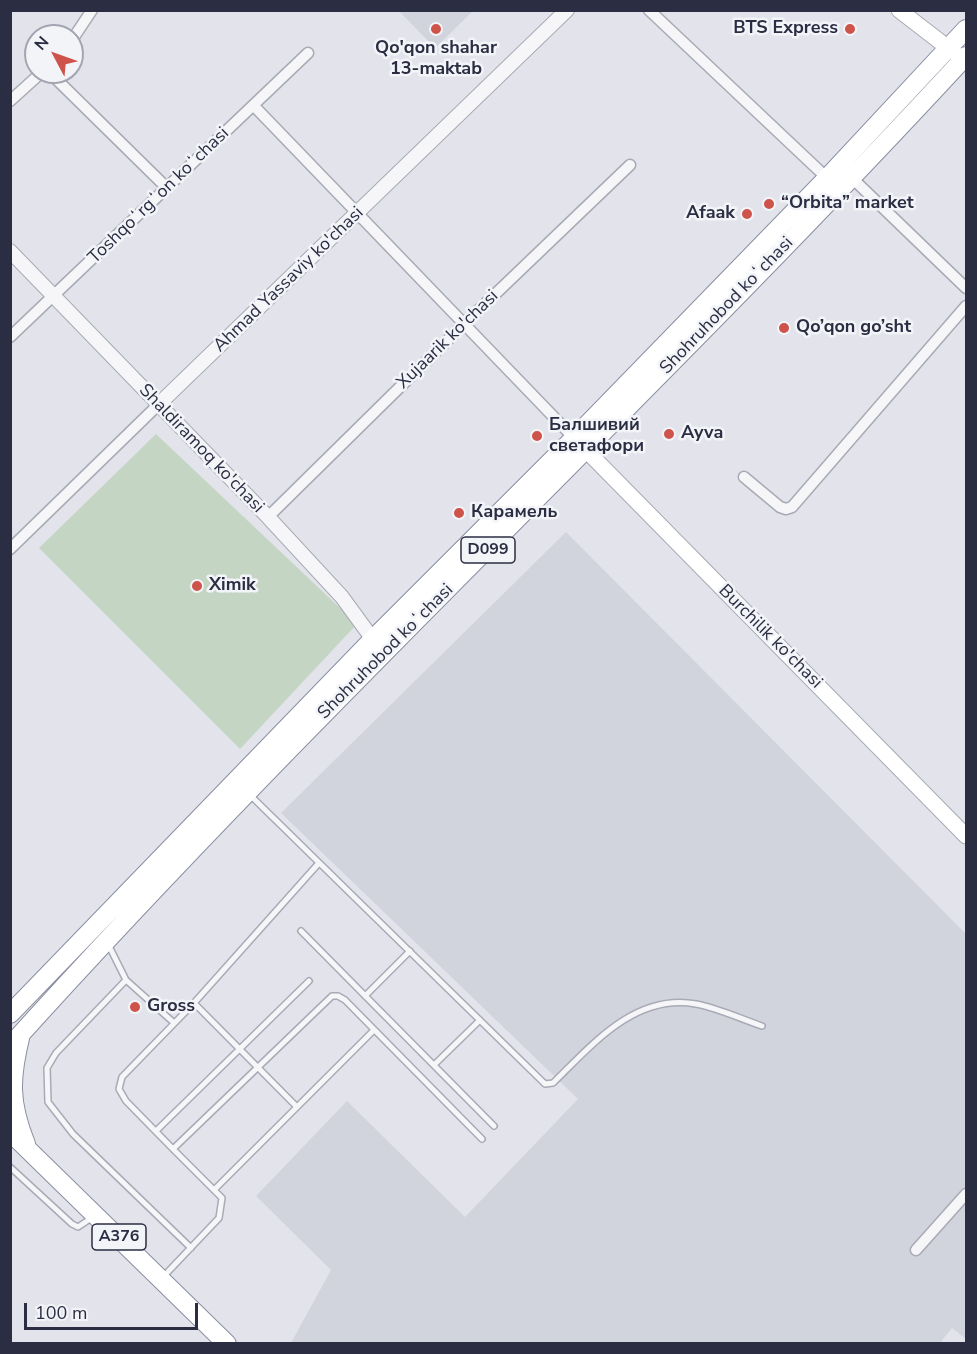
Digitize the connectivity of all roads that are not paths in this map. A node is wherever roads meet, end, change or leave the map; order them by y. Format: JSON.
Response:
{"nodes":[{"id":1,"x":92,"y":10,"type":"edge"},
{"id":2,"x":567,"y":10,"type":"edge"},
{"id":3,"x":649,"y":10,"type":"edge"},
{"id":4,"x":899,"y":10,"type":"edge"},
{"id":5,"x":83,"y":24,"type":"edge"},
{"id":6,"x":966,"y":29,"type":"edge"},
{"id":7,"x":308,"y":53,"type":"dead end"},
{"id":8,"x":959,"y":55,"type":"edge"},
{"id":9,"x":29,"y":84,"type":"edge"},
{"id":10,"x":61,"y":84,"type":"edge"},
{"id":11,"x":10,"y":101,"type":"edge"},
{"id":12,"x":254,"y":106,"type":"junction"},
{"id":13,"x":630,"y":165,"type":"dead end"},
{"id":14,"x":827,"y":178,"type":"junction"},
{"id":15,"x":852,"y":178,"type":"junction"},
{"id":16,"x":167,"y":188,"type":"junction"},
{"id":17,"x":358,"y":215,"type":"junction"},
{"id":18,"x":10,"y":251,"type":"edge"},
{"id":19,"x":966,"y":288,"type":"edge"},
{"id":20,"x":54,"y":296,"type":"junction"},
{"id":21,"x":966,"y":306,"type":"edge"},
{"id":22,"x":464,"y":324,"type":"junction"},
{"id":23,"x":10,"y":338,"type":"edge"},
{"id":24,"x":158,"y":405,"type":"junction"},
{"id":25,"x":580,"y":444,"type":"junction"},
{"id":26,"x":744,"y":477,"type":"dead end"},
{"id":27,"x":268,"y":517,"type":"junction"},
{"id":28,"x":10,"y":549,"type":"edge"},
{"id":29,"x":378,"y":646,"type":"junction"},
{"id":30,"x":249,"y":794,"type":"junction"},
{"id":31,"x":966,"y":836,"type":"edge"},
{"id":32,"x":319,"y":863,"type":"junction"},
{"id":33,"x":301,"y":931,"type":"dead end"},
{"id":34,"x":107,"y":943,"type":"junction"},
{"id":35,"x":410,"y":951,"type":"junction"},
{"id":36,"x":126,"y":980,"type":"junction"},
{"id":37,"x":309,"y":981,"type":"dead end"},
{"id":38,"x":365,"y":996,"type":"junction"},
{"id":39,"x":194,"y":1003,"type":"junction"},
{"id":40,"x":10,"y":1014,"type":"edge"},
{"id":41,"x":480,"y":1020,"type":"junction"},
{"id":42,"x":173,"y":1022,"type":"junction"},
{"id":43,"x":762,"y":1026,"type":"dead end"},
{"id":44,"x":374,"y":1030,"type":"junction"},
{"id":45,"x":16,"y":1040,"type":"edge"},
{"id":46,"x":239,"y":1049,"type":"junction"},
{"id":47,"x":434,"y":1065,"type":"junction"},
{"id":48,"x":259,"y":1067,"type":"junction"},
{"id":49,"x":297,"y":1107,"type":"junction"},
{"id":50,"x":494,"y":1126,"type":"dead end"},
{"id":51,"x":156,"y":1131,"type":"junction"},
{"id":52,"x":10,"y":1132,"type":"edge"},
{"id":53,"x":482,"y":1139,"type":"dead end"},
{"id":54,"x":18,"y":1144,"type":"edge"},
{"id":55,"x":173,"y":1149,"type":"junction"},
{"id":56,"x":10,"y":1167,"type":"edge"},
{"id":57,"x":214,"y":1190,"type":"junction"},
{"id":58,"x":966,"y":1194,"type":"edge"},
{"id":59,"x":96,"y":1214,"type":"junction"},
{"id":60,"x":190,"y":1248,"type":"junction"},
{"id":61,"x":916,"y":1250,"type":"dead end"},
{"id":62,"x":161,"y":1279,"type":"junction"},
{"id":63,"x":227,"y":1344,"type":"edge"}],
"edges":[{"from":1,"to":5,"type":"street"},
{"from":2,"to":17,"type":"street","name":"Ahmad Yassaviy ko'chasi"},
{"from":3,"to":14,"type":"street"},
{"from":4,"to":8,"type":"main road"},
{"from":6,"to":8,"type":"highway","name":"Shohruhobod koʻchasi","number":"D099"},
{"from":7,"to":12,"type":"street","name":"Toshqoʻrgʻon koʻchasi"},
{"from":8,"to":14,"type":"highway","name":"Shohruhobod koʻchasi","number":"D099"},
{"from":8,"to":15,"type":"highway","name":"Shohruhobod koʻchasi","number":"D099"},
{"from":9,"to":11,"type":"street"},
{"from":10,"to":16,"type":"street"},
{"from":12,"to":16,"type":"street","name":"Toshqoʻrgʻon koʻchasi"},
{"from":12,"to":17,"type":"street"},
{"from":13,"to":22,"type":"street","name":"Xujaarik ko'chasi"},
{"from":14,"to":25,"type":"highway","name":"Shohruhobod koʻchasi","number":"D099"},
{"from":15,"to":19,"type":"street"},
{"from":15,"to":25,"type":"highway","name":"Shohruhobod koʻchasi","number":"D099"},
{"from":16,"to":20,"type":"street","name":"Toshqoʻrgʻon koʻchasi"},
{"from":17,"to":22,"type":"street"},
{"from":17,"to":24,"type":"street","name":"Ahmad Yassaviy ko'chasi"},
{"from":18,"to":20,"type":"street","name":"Shaldiramoq ko'chasi"},
{"from":20,"to":23,"type":"street","name":"Toshqoʻrgʻon koʻchasi"},
{"from":20,"to":24,"type":"street","name":"Shaldiramoq ko'chasi"},
{"from":21,"to":26,"type":"street"},
{"from":22,"to":25,"type":"street"},
{"from":22,"to":27,"type":"street","name":"Xujaarik ko'chasi"},
{"from":24,"to":27,"type":"street","name":"Shaldiramoq ko'chasi"},
{"from":24,"to":28,"type":"street","name":"Ahmad Yassaviy ko'chasi"},
{"from":25,"to":29,"type":"highway","name":"Shohruhobod koʻchasi","number":"D099"},
{"from":25,"to":31,"type":"main road","name":"Burchilik ko'chasi"},
{"from":27,"to":29,"type":"street","name":"Shaldiramoq ko'chasi"},
{"from":29,"to":30,"type":"highway","name":"Shohruhobod koʻchasi","number":"D099"},
{"from":29,"to":40,"type":"highway","name":"Shohruhobod koʻchasi","number":"D099"},
{"from":30,"to":32,"type":"lane"},
{"from":30,"to":34,"type":"highway","name":"Shohruhobod koʻchasi","number":"D099"},
{"from":32,"to":35,"type":"lane"},
{"from":32,"to":39,"type":"lane"},
{"from":33,"to":38,"type":"lane"},
{"from":34,"to":36,"type":"lane"},
{"from":34,"to":45,"type":"highway","name":"Shohruhobod koʻchasi","number":"D099"},
{"from":35,"to":38,"type":"lane"},
{"from":35,"to":41,"type":"lane"},
{"from":36,"to":42,"type":"lane"},
{"from":36,"to":60,"type":"lane"},
{"from":37,"to":46,"type":"lane"},
{"from":38,"to":47,"type":"lane"},
{"from":39,"to":42,"type":"lane"},
{"from":39,"to":46,"type":"lane"},
{"from":41,"to":43,"type":"lane"},
{"from":41,"to":47,"type":"lane"},
{"from":42,"to":51,"type":"lane"},
{"from":44,"to":48,"type":"lane"},
{"from":44,"to":49,"type":"lane"},
{"from":44,"to":53,"type":"lane"},
{"from":45,"to":54,"type":"highway"},
{"from":46,"to":48,"type":"lane"},
{"from":46,"to":51,"type":"lane"},
{"from":47,"to":50,"type":"lane"},
{"from":48,"to":49,"type":"lane"},
{"from":48,"to":55,"type":"lane"},
{"from":49,"to":57,"type":"lane"},
{"from":51,"to":55,"type":"lane"},
{"from":52,"to":54,"type":"highway","number":"A376"},
{"from":54,"to":59,"type":"highway","number":"A376"},
{"from":55,"to":57,"type":"lane"},
{"from":56,"to":59,"type":"lane"},
{"from":57,"to":60,"type":"lane"},
{"from":58,"to":61,"type":"street"},
{"from":59,"to":62,"type":"highway","number":"A376"},
{"from":60,"to":62,"type":"lane"},
{"from":62,"to":63,"type":"highway","number":"A376"}]}
